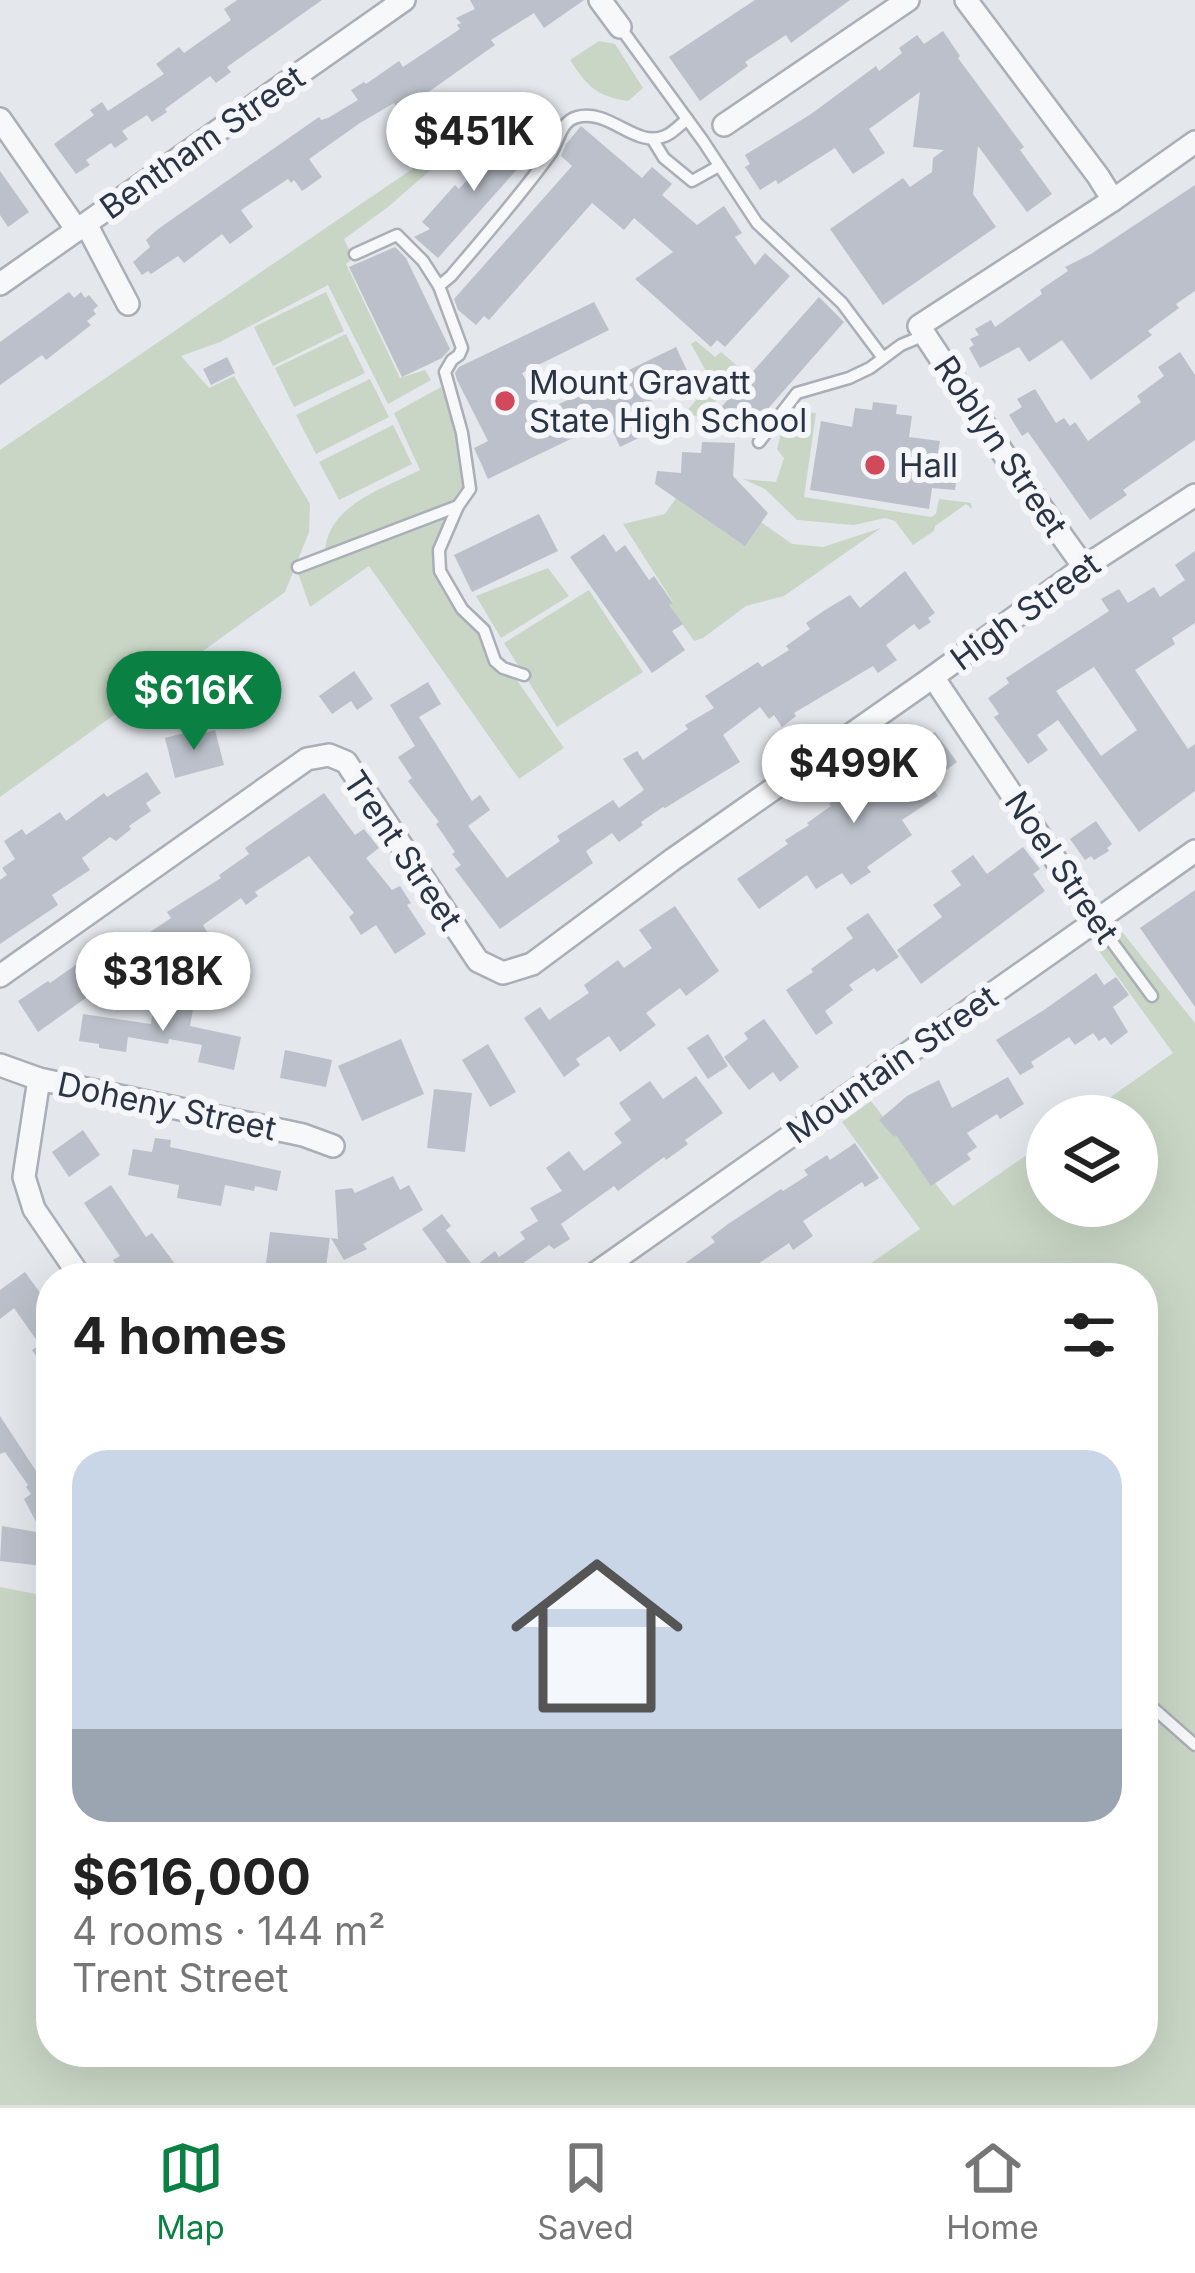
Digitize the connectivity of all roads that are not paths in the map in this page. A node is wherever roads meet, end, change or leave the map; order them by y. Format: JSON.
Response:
{"nodes":[{"id":1,"x":404,"y":0,"type":"edge"},
{"id":2,"x":600,"y":0,"type":"edge"},
{"id":3,"x":908,"y":0,"type":"edge"},
{"id":4,"x":966,"y":0,"type":"edge"},
{"id":5,"x":620,"y":27,"type":"joint"},
{"id":6,"x":0,"y":119,"type":"edge"},
{"id":7,"x":687,"y":119,"type":"junction"},
{"id":8,"x":724,"y":125,"type":"dead end"},
{"id":9,"x":653,"y":140,"type":"junction"},
{"id":10,"x":1195,"y":142,"type":"edge"},
{"id":11,"x":719,"y":166,"type":"junction"},
{"id":12,"x":1113,"y":200,"type":"junction"},
{"id":13,"x":81,"y":227,"type":"junction"},
{"id":14,"x":355,"y":254,"type":"dead end"},
{"id":15,"x":0,"y":284,"type":"edge"},
{"id":16,"x":439,"y":286,"type":"junction"},
{"id":17,"x":128,"y":304,"type":"dead end"},
{"id":18,"x":922,"y":330,"type":"junction"},
{"id":19,"x":883,"y":358,"type":"junction"},
{"id":20,"x":759,"y":442,"type":"dead end"},
{"id":21,"x":1193,"y":500,"type":"edge"},
{"id":22,"x":458,"y":506,"type":"junction"},
{"id":23,"x":298,"y":567,"type":"dead end"},
{"id":24,"x":1084,"y":567,"type":"junction"},
{"id":25,"x":524,"y":675,"type":"dead end"},
{"id":26,"x":933,"y":677,"type":"junction"},
{"id":27,"x":1195,"y":851,"type":"edge"},
{"id":28,"x":1096,"y":920,"type":"junction"},
{"id":29,"x":502,"y":974,"type":"joint"},
{"id":30,"x":0,"y":976,"type":"edge"},
{"id":31,"x":1152,"y":996,"type":"dead end"},
{"id":32,"x":0,"y":1064,"type":"edge"},
{"id":33,"x":39,"y":1079,"type":"junction"},
{"id":34,"x":333,"y":1146,"type":"dead end"},
{"id":35,"x":71,"y":1263,"type":"edge"},
{"id":36,"x":610,"y":1263,"type":"edge"},
{"id":37,"x":1158,"y":1712,"type":"edge"},
{"id":38,"x":1195,"y":1745,"type":"edge"}],
"edges":[{"from":1,"to":13,"type":"street","name":"Bentham Street"},
{"from":2,"to":5,"type":"street"},
{"from":3,"to":8,"type":"street"},
{"from":4,"to":12,"type":"street"},
{"from":5,"to":7,"type":"lane"},
{"from":6,"to":13,"type":"street"},
{"from":7,"to":9,"type":"lane"},
{"from":7,"to":11,"type":"lane"},
{"from":9,"to":11,"type":"lane"},
{"from":9,"to":16,"type":"lane"},
{"from":10,"to":12,"type":"street"},
{"from":11,"to":19,"type":"lane"},
{"from":12,"to":18,"type":"street"},
{"from":13,"to":15,"type":"street","name":"Bentham Street"},
{"from":13,"to":17,"type":"street"},
{"from":14,"to":16,"type":"lane"},
{"from":16,"to":22,"type":"lane"},
{"from":18,"to":19,"type":"lane"},
{"from":18,"to":24,"type":"street","name":"Roblyn Street"},
{"from":19,"to":20,"type":"lane"},
{"from":21,"to":24,"type":"street","name":"High Street"},
{"from":22,"to":23,"type":"lane"},
{"from":22,"to":25,"type":"lane"},
{"from":24,"to":26,"type":"street","name":"High Street"},
{"from":26,"to":28,"type":"street","name":"Noel Street"},
{"from":26,"to":29,"type":"street","name":"High Street"},
{"from":27,"to":28,"type":"street","name":"Mountain Street"},
{"from":28,"to":31,"type":"lane","name":"Noel Street"},
{"from":28,"to":36,"type":"street","name":"Mountain Street"},
{"from":29,"to":30,"type":"street","name":"Trent Street"},
{"from":32,"to":33,"type":"street","name":"Doheny Street"},
{"from":33,"to":34,"type":"street","name":"Doheny Street"},
{"from":33,"to":35,"type":"street"},
{"from":37,"to":38,"type":"lane"}]}
